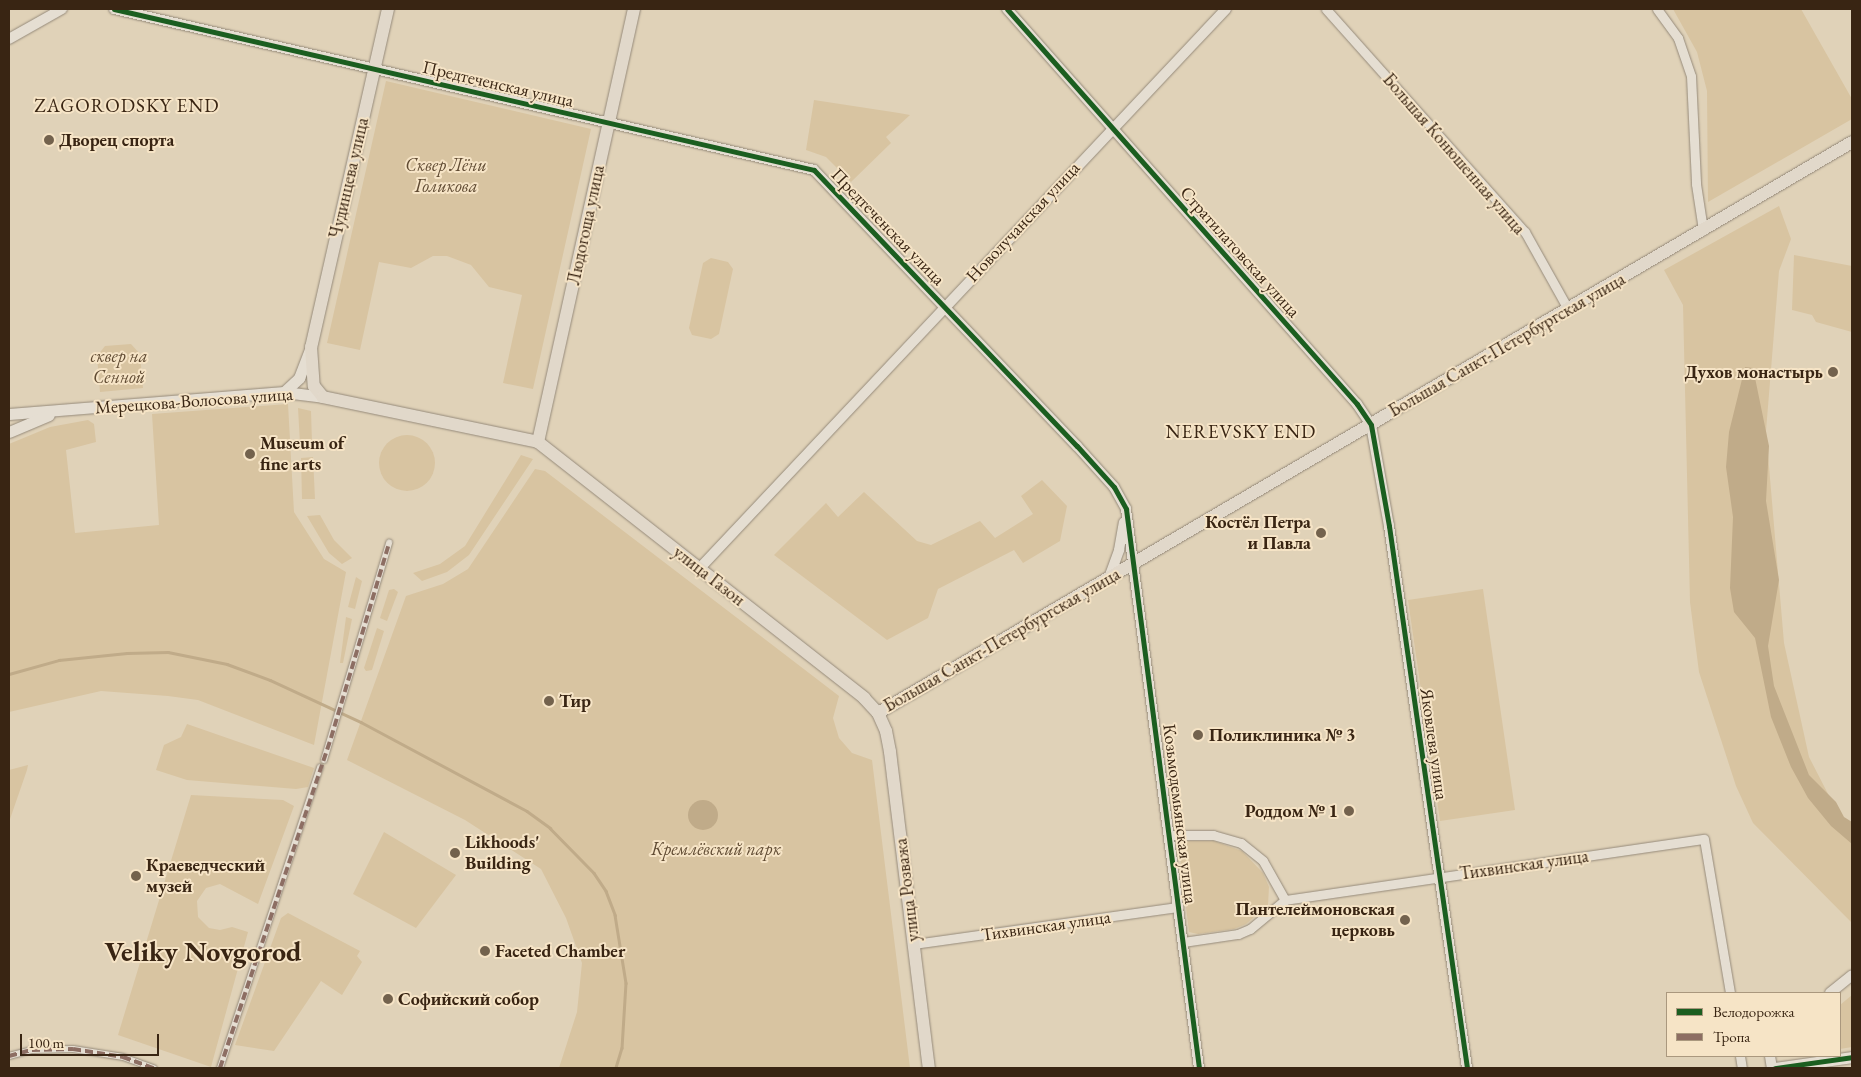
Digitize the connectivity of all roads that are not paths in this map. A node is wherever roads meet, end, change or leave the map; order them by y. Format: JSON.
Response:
{"nodes":[{"id":1,"x":62,"y":9,"type":"edge"},
{"id":2,"x":114,"y":9,"type":"edge"},
{"id":3,"x":388,"y":9,"type":"edge"},
{"id":4,"x":634,"y":9,"type":"edge"},
{"id":5,"x":1007,"y":9,"type":"edge"},
{"id":6,"x":1226,"y":9,"type":"edge"},
{"id":7,"x":1326,"y":9,"type":"edge"},
{"id":8,"x":1657,"y":9,"type":"edge"},
{"id":9,"x":9,"y":39,"type":"edge"},
{"id":10,"x":374,"y":70,"type":"junction"},
{"id":11,"x":608,"y":123,"type":"junction"},
{"id":12,"x":1111,"y":129,"type":"junction"},
{"id":13,"x":1852,"y":142,"type":"edge"},
{"id":14,"x":1703,"y":230,"type":"junction"},
{"id":15,"x":944,"y":307,"type":"junction"},
{"id":16,"x":1568,"y":309,"type":"junction"},
{"id":17,"x":311,"y":347,"type":"junction"},
{"id":18,"x":284,"y":392,"type":"junction"},
{"id":19,"x":324,"y":397,"type":"junction"},
{"id":20,"x":65,"y":410,"type":"junction"},
{"id":21,"x":9,"y":414,"type":"edge"},
{"id":22,"x":1371,"y":425,"type":"junction"},
{"id":23,"x":9,"y":432,"type":"edge"},
{"id":24,"x":538,"y":442,"type":"junction"},
{"id":25,"x":1126,"y":509,"type":"junction"},
{"id":26,"x":389,"y":542,"type":"dead end"},
{"id":27,"x":1134,"y":563,"type":"junction"},
{"id":28,"x":699,"y":568,"type":"junction"},
{"id":29,"x":1109,"y":578,"type":"junction"},
{"id":30,"x":878,"y":713,"type":"junction"},
{"id":31,"x":324,"y":760,"type":"dead end"},
{"id":32,"x":320,"y":767,"type":"dead end"},
{"id":33,"x":1169,"y":835,"type":"junction"},
{"id":34,"x":1440,"y":877,"type":"junction"},
{"id":35,"x":1284,"y":900,"type":"junction"},
{"id":36,"x":1178,"y":907,"type":"junction"},
{"id":37,"x":1183,"y":942,"type":"junction"},
{"id":38,"x":914,"y":944,"type":"junction"},
{"id":39,"x":1852,"y":974,"type":"edge"},
{"id":40,"x":1730,"y":992,"type":"edge"},
{"id":41,"x":1831,"y":992,"type":"edge"},
{"id":42,"x":9,"y":1056,"type":"edge"},
{"id":43,"x":1852,"y":1057,"type":"edge"},
{"id":44,"x":154,"y":1068,"type":"edge"},
{"id":45,"x":220,"y":1068,"type":"edge"},
{"id":46,"x":929,"y":1068,"type":"edge"},
{"id":47,"x":1199,"y":1068,"type":"edge"},
{"id":48,"x":1467,"y":1068,"type":"edge"},
{"id":49,"x":1774,"y":1068,"type":"edge"}],
"edges":[{"from":1,"to":9,"type":"street"},
{"from":2,"to":10,"type":"street","name":"Предтеченская улица"},
{"from":3,"to":10,"type":"main road","name":"Чудинцева улица"},
{"from":4,"to":11,"type":"main road","name":"Людогоща улица"},
{"from":5,"to":12,"type":"street","name":"Стратилатовская улица"},
{"from":6,"to":12,"type":"street","name":"Новолучанская улица"},
{"from":7,"to":16,"type":"street","name":"Большая Конюшенная улица"},
{"from":8,"to":14,"type":"street"},
{"from":10,"to":11,"type":"street","name":"Предтеченская улица"},
{"from":10,"to":17,"type":"main road","name":"Чудинцева улица"},
{"from":11,"to":15,"type":"street","name":"Предтеченская улица"},
{"from":11,"to":24,"type":"main road","name":"Людогоща улица"},
{"from":12,"to":15,"type":"street","name":"Новолучанская улица"},
{"from":12,"to":22,"type":"street","name":"Стратилатовская улица"},
{"from":13,"to":14,"type":"main road","name":"Большая Санкт-Петербургская улица"},
{"from":14,"to":16,"type":"main road","name":"Большая Санкт-Петербургская улица"},
{"from":15,"to":25,"type":"street","name":"Предтеченская улица"},
{"from":15,"to":28,"type":"street","name":"Новолучанская улица"},
{"from":16,"to":22,"type":"main road","name":"Большая Санкт-Петербургская улица"},
{"from":17,"to":18,"type":"main road","name":"Чудинцева улица"},
{"from":17,"to":19,"type":"main road","name":"Чудинцева улица"},
{"from":18,"to":19,"type":"main road","name":"Мерецкова-Волосова улица"},
{"from":18,"to":20,"type":"main road","name":"Мерецкова-Волосова улица"},
{"from":19,"to":24,"type":"main road"},
{"from":20,"to":21,"type":"main road","name":"Мерецкова-Волосова улица"},
{"from":20,"to":23,"type":"main road","name":"Мерецкова-Волосова улица"},
{"from":22,"to":27,"type":"main road","name":"Большая Санкт-Петербургская улица"},
{"from":22,"to":34,"type":"street","name":"Яковлева улица"},
{"from":24,"to":28,"type":"main road","name":"улица Газон"},
{"from":25,"to":27,"type":"street","name":"Предтеченская улица"},
{"from":25,"to":29,"type":"street"},
{"from":26,"to":31,"type":"street"},
{"from":27,"to":29,"type":"main road","name":"Большая Санкт-Петербургская улица"},
{"from":27,"to":33,"type":"street","name":"Козьмодемьянская улица"},
{"from":28,"to":30,"type":"main road","name":"улица Газон"},
{"from":29,"to":30,"type":"main road","name":"Большая Санкт-Петербургская улица"},
{"from":30,"to":38,"type":"main road","name":"улица Розважа"},
{"from":32,"to":45,"type":"street"},
{"from":33,"to":35,"type":"street"},
{"from":33,"to":36,"type":"street","name":"Козьмодемьянская улица"},
{"from":34,"to":35,"type":"street","name":"Тихвинская улица"},
{"from":34,"to":40,"type":"street","name":"Тихвинская улица"},
{"from":34,"to":48,"type":"street","name":"Яковлева улица"},
{"from":35,"to":37,"type":"street"},
{"from":36,"to":37,"type":"street","name":"Козьмодемьянская улица"},
{"from":36,"to":38,"type":"street","name":"Тихвинская улица"},
{"from":37,"to":47,"type":"street","name":"Козьмодемьянская улица"},
{"from":38,"to":46,"type":"main road","name":"улица Розважа"},
{"from":39,"to":41,"type":"street"},
{"from":42,"to":44,"type":"street"},
{"from":43,"to":49,"type":"main road"}]}
